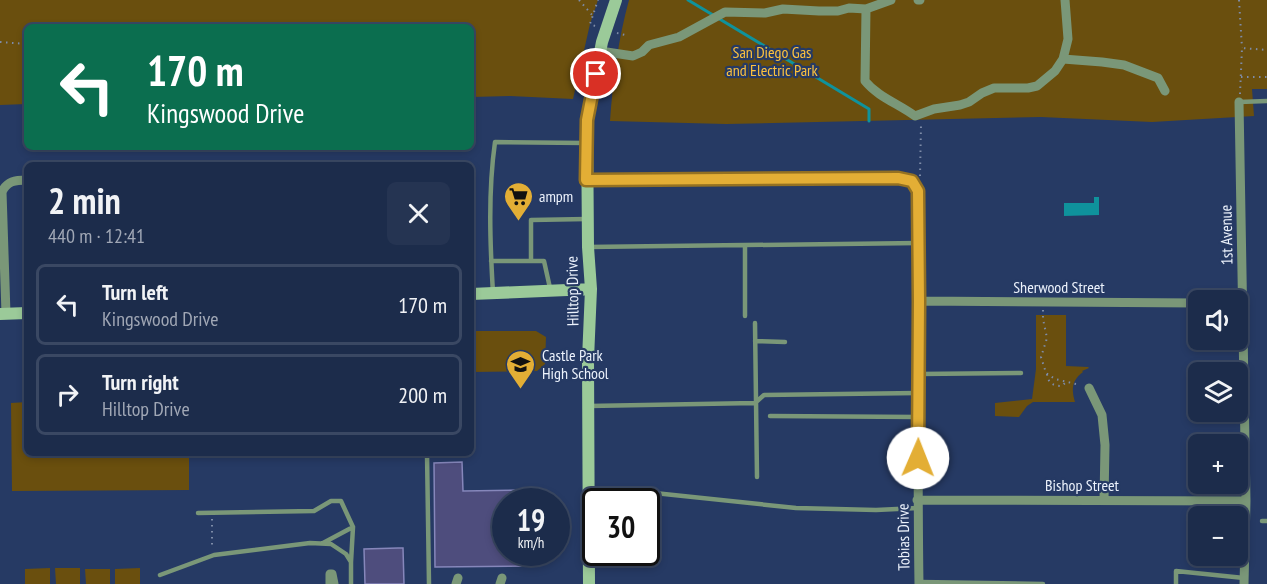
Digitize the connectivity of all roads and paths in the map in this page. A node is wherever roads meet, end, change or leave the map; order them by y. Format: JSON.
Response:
{"nodes":[{"id":1,"x":579,"y":0,"type":"edge"},
{"id":2,"x":616,"y":0,"type":"edge"},
{"id":3,"x":891,"y":0,"type":"edge"},
{"id":4,"x":1065,"y":0,"type":"edge"},
{"id":5,"x":1239,"y":0,"type":"edge"},
{"id":6,"x":866,"y":9,"type":"junction"},
{"id":7,"x":593,"y":16,"type":"dead end"},
{"id":8,"x":0,"y":42,"type":"edge"},
{"id":9,"x":24,"y":44,"type":"edge"},
{"id":10,"x":1242,"y":48,"type":"junction"},
{"id":11,"x":1267,"y":50,"type":"edge"},
{"id":12,"x":600,"y":51,"type":"junction"},
{"id":13,"x":1063,"y":59,"type":"junction"},
{"id":14,"x":1240,"y":77,"type":"junction"},
{"id":15,"x":1267,"y":77,"type":"edge"},
{"id":16,"x":1165,"y":91,"type":"dead end"},
{"id":17,"x":1267,"y":101,"type":"edge"},
{"id":18,"x":1239,"y":102,"type":"junction"},
{"id":19,"x":925,"y":112,"type":"junction"},
{"id":20,"x":587,"y":143,"type":"junction"},
{"id":21,"x":921,"y":172,"type":"dead end"},
{"id":22,"x":24,"y":180,"type":"edge"},
{"id":23,"x":586,"y":180,"type":"junction"},
{"id":24,"x":587,"y":219,"type":"junction"},
{"id":25,"x":918,"y":243,"type":"junction"},
{"id":26,"x":745,"y":245,"type":"junction"},
{"id":27,"x":588,"y":247,"type":"junction"},
{"id":28,"x":491,"y":261,"type":"junction"},
{"id":29,"x":531,"y":261,"type":"junction"},
{"id":30,"x":591,"y":289,"type":"junction"},
{"id":31,"x":1240,"y":290,"type":"edge"},
{"id":32,"x":551,"y":291,"type":"junction"},
{"id":33,"x":474,"y":294,"type":"edge"},
{"id":34,"x":493,"y":294,"type":"junction"},
{"id":35,"x":919,"y":301,"type":"junction"},
{"id":36,"x":1043,"y":302,"type":"junction"},
{"id":37,"x":1188,"y":303,"type":"edge"},
{"id":38,"x":24,"y":313,"type":"edge"},
{"id":39,"x":3,"y":314,"type":"edge"},
{"id":40,"x":745,"y":316,"type":"dead end"},
{"id":41,"x":755,"y":323,"type":"dead end"},
{"id":42,"x":755,"y":341,"type":"junction"},
{"id":43,"x":785,"y":342,"type":"dead end"},
{"id":44,"x":1241,"y":350,"type":"edge"},
{"id":45,"x":1021,"y":373,"type":"dead end"},
{"id":46,"x":918,"y":374,"type":"junction"},
{"id":47,"x":1089,"y":388,"type":"joint"},
{"id":48,"x":918,"y":393,"type":"junction"},
{"id":49,"x":755,"y":403,"type":"junction"},
{"id":50,"x":588,"y":406,"type":"junction"},
{"id":51,"x":770,"y":416,"type":"dead end"},
{"id":52,"x":918,"y":417,"type":"junction"},
{"id":53,"x":427,"y":456,"type":"edge"},
{"id":54,"x":757,"y":477,"type":"dead end"},
{"id":55,"x":589,"y":488,"type":"edge"},
{"id":56,"x":660,"y":494,"type":"edge"},
{"id":57,"x":1104,"y":500,"type":"junction"},
{"id":58,"x":1246,"y":501,"type":"junction"},
{"id":59,"x":918,"y":504,"type":"junction"},
{"id":60,"x":198,"y":513,"type":"dead end"},
{"id":61,"x":353,"y":527,"type":"junction"},
{"id":62,"x":212,"y":530,"type":"dead end"},
{"id":63,"x":322,"y":544,"type":"junction"},
{"id":64,"x":212,"y":547,"type":"dead end"},
{"id":65,"x":351,"y":562,"type":"junction"},
{"id":66,"x":589,"y":566,"type":"edge"},
{"id":67,"x":160,"y":575,"type":"dead end"},
{"id":68,"x":1244,"y":581,"type":"edge"},
{"id":69,"x":919,"y":583,"type":"edge"},
{"id":70,"x":985,"y":583,"type":"edge"},
{"id":71,"x":351,"y":584,"type":"edge"},
{"id":72,"x":429,"y":584,"type":"edge"},
{"id":73,"x":589,"y":584,"type":"edge"},
{"id":74,"x":1043,"y":584,"type":"edge"},
{"id":75,"x":1176,"y":584,"type":"edge"}],
"edges":[{"from":1,"to":7,"type":"path"},
{"from":2,"to":12,"type":"main road","name":"Hilltop Drive"},
{"from":3,"to":6,"type":"street"},
{"from":4,"to":13,"type":"street"},
{"from":5,"to":10,"type":"path"},
{"from":6,"to":12,"type":"street"},
{"from":6,"to":19,"type":"street"},
{"from":8,"to":9,"type":"path"},
{"from":10,"to":11,"type":"path"},
{"from":10,"to":14,"type":"path"},
{"from":12,"to":20,"type":"main road","name":"Hilltop Drive"},
{"from":13,"to":16,"type":"street"},
{"from":13,"to":19,"type":"street"},
{"from":14,"to":15,"type":"path"},
{"from":14,"to":18,"type":"path"},
{"from":17,"to":18,"type":"lane"},
{"from":18,"to":31,"type":"street","name":"1st Avenue"},
{"from":19,"to":21,"type":"path"},
{"from":20,"to":23,"type":"main road","name":"Hilltop Drive"},
{"from":20,"to":28,"type":"lane"},
{"from":22,"to":39,"type":"street"},
{"from":23,"to":24,"type":"main road","name":"Hilltop Drive"},
{"from":23,"to":25,"type":"street","name":"Tobias Drive"},
{"from":24,"to":27,"type":"main road","name":"Hilltop Drive"},
{"from":24,"to":29,"type":"lane"},
{"from":25,"to":26,"type":"lane"},
{"from":25,"to":35,"type":"street","name":"Tobias Drive"},
{"from":26,"to":27,"type":"lane"},
{"from":26,"to":40,"type":"lane"},
{"from":27,"to":30,"type":"main road","name":"Hilltop Drive"},
{"from":28,"to":29,"type":"lane"},
{"from":28,"to":34,"type":"lane"},
{"from":29,"to":32,"type":"lane"},
{"from":30,"to":32,"type":"main road"},
{"from":30,"to":50,"type":"main road","name":"Hilltop Drive"},
{"from":32,"to":34,"type":"main road"},
{"from":33,"to":34,"type":"main road"},
{"from":35,"to":36,"type":"street","name":"Sherwood Street"},
{"from":35,"to":46,"type":"street","name":"Tobias Drive"},
{"from":36,"to":37,"type":"street","name":"Sherwood Street"},
{"from":36,"to":47,"type":"path"},
{"from":38,"to":39,"type":"main road"},
{"from":41,"to":42,"type":"lane"},
{"from":42,"to":43,"type":"lane"},
{"from":42,"to":49,"type":"lane"},
{"from":44,"to":58,"type":"street","name":"1st Avenue"},
{"from":45,"to":46,"type":"lane"},
{"from":46,"to":48,"type":"street","name":"Tobias Drive"},
{"from":47,"to":57,"type":"street"},
{"from":48,"to":49,"type":"lane"},
{"from":48,"to":52,"type":"street","name":"Tobias Drive"},
{"from":49,"to":50,"type":"lane"},
{"from":49,"to":54,"type":"lane"},
{"from":50,"to":55,"type":"main road","name":"Hilltop Drive"},
{"from":51,"to":52,"type":"lane"},
{"from":52,"to":59,"type":"street","name":"Tobias Drive"},
{"from":53,"to":72,"type":"lane"},
{"from":56,"to":59,"type":"lane"},
{"from":57,"to":58,"type":"street","name":"Bishop Street"},
{"from":57,"to":59,"type":"street","name":"Bishop Street"},
{"from":58,"to":68,"type":"street","name":"1st Avenue"},
{"from":59,"to":69,"type":"street","name":"Tobias Drive"},
{"from":60,"to":61,"type":"lane"},
{"from":61,"to":63,"type":"lane"},
{"from":61,"to":65,"type":"lane"},
{"from":62,"to":64,"type":"path"},
{"from":63,"to":65,"type":"lane"},
{"from":63,"to":67,"type":"lane"},
{"from":65,"to":71,"type":"lane"},
{"from":66,"to":73,"type":"main road","name":"Hilltop Drive"},
{"from":68,"to":75,"type":"lane"},
{"from":69,"to":70,"type":"lane"},
{"from":70,"to":74,"type":"lane"}]}
